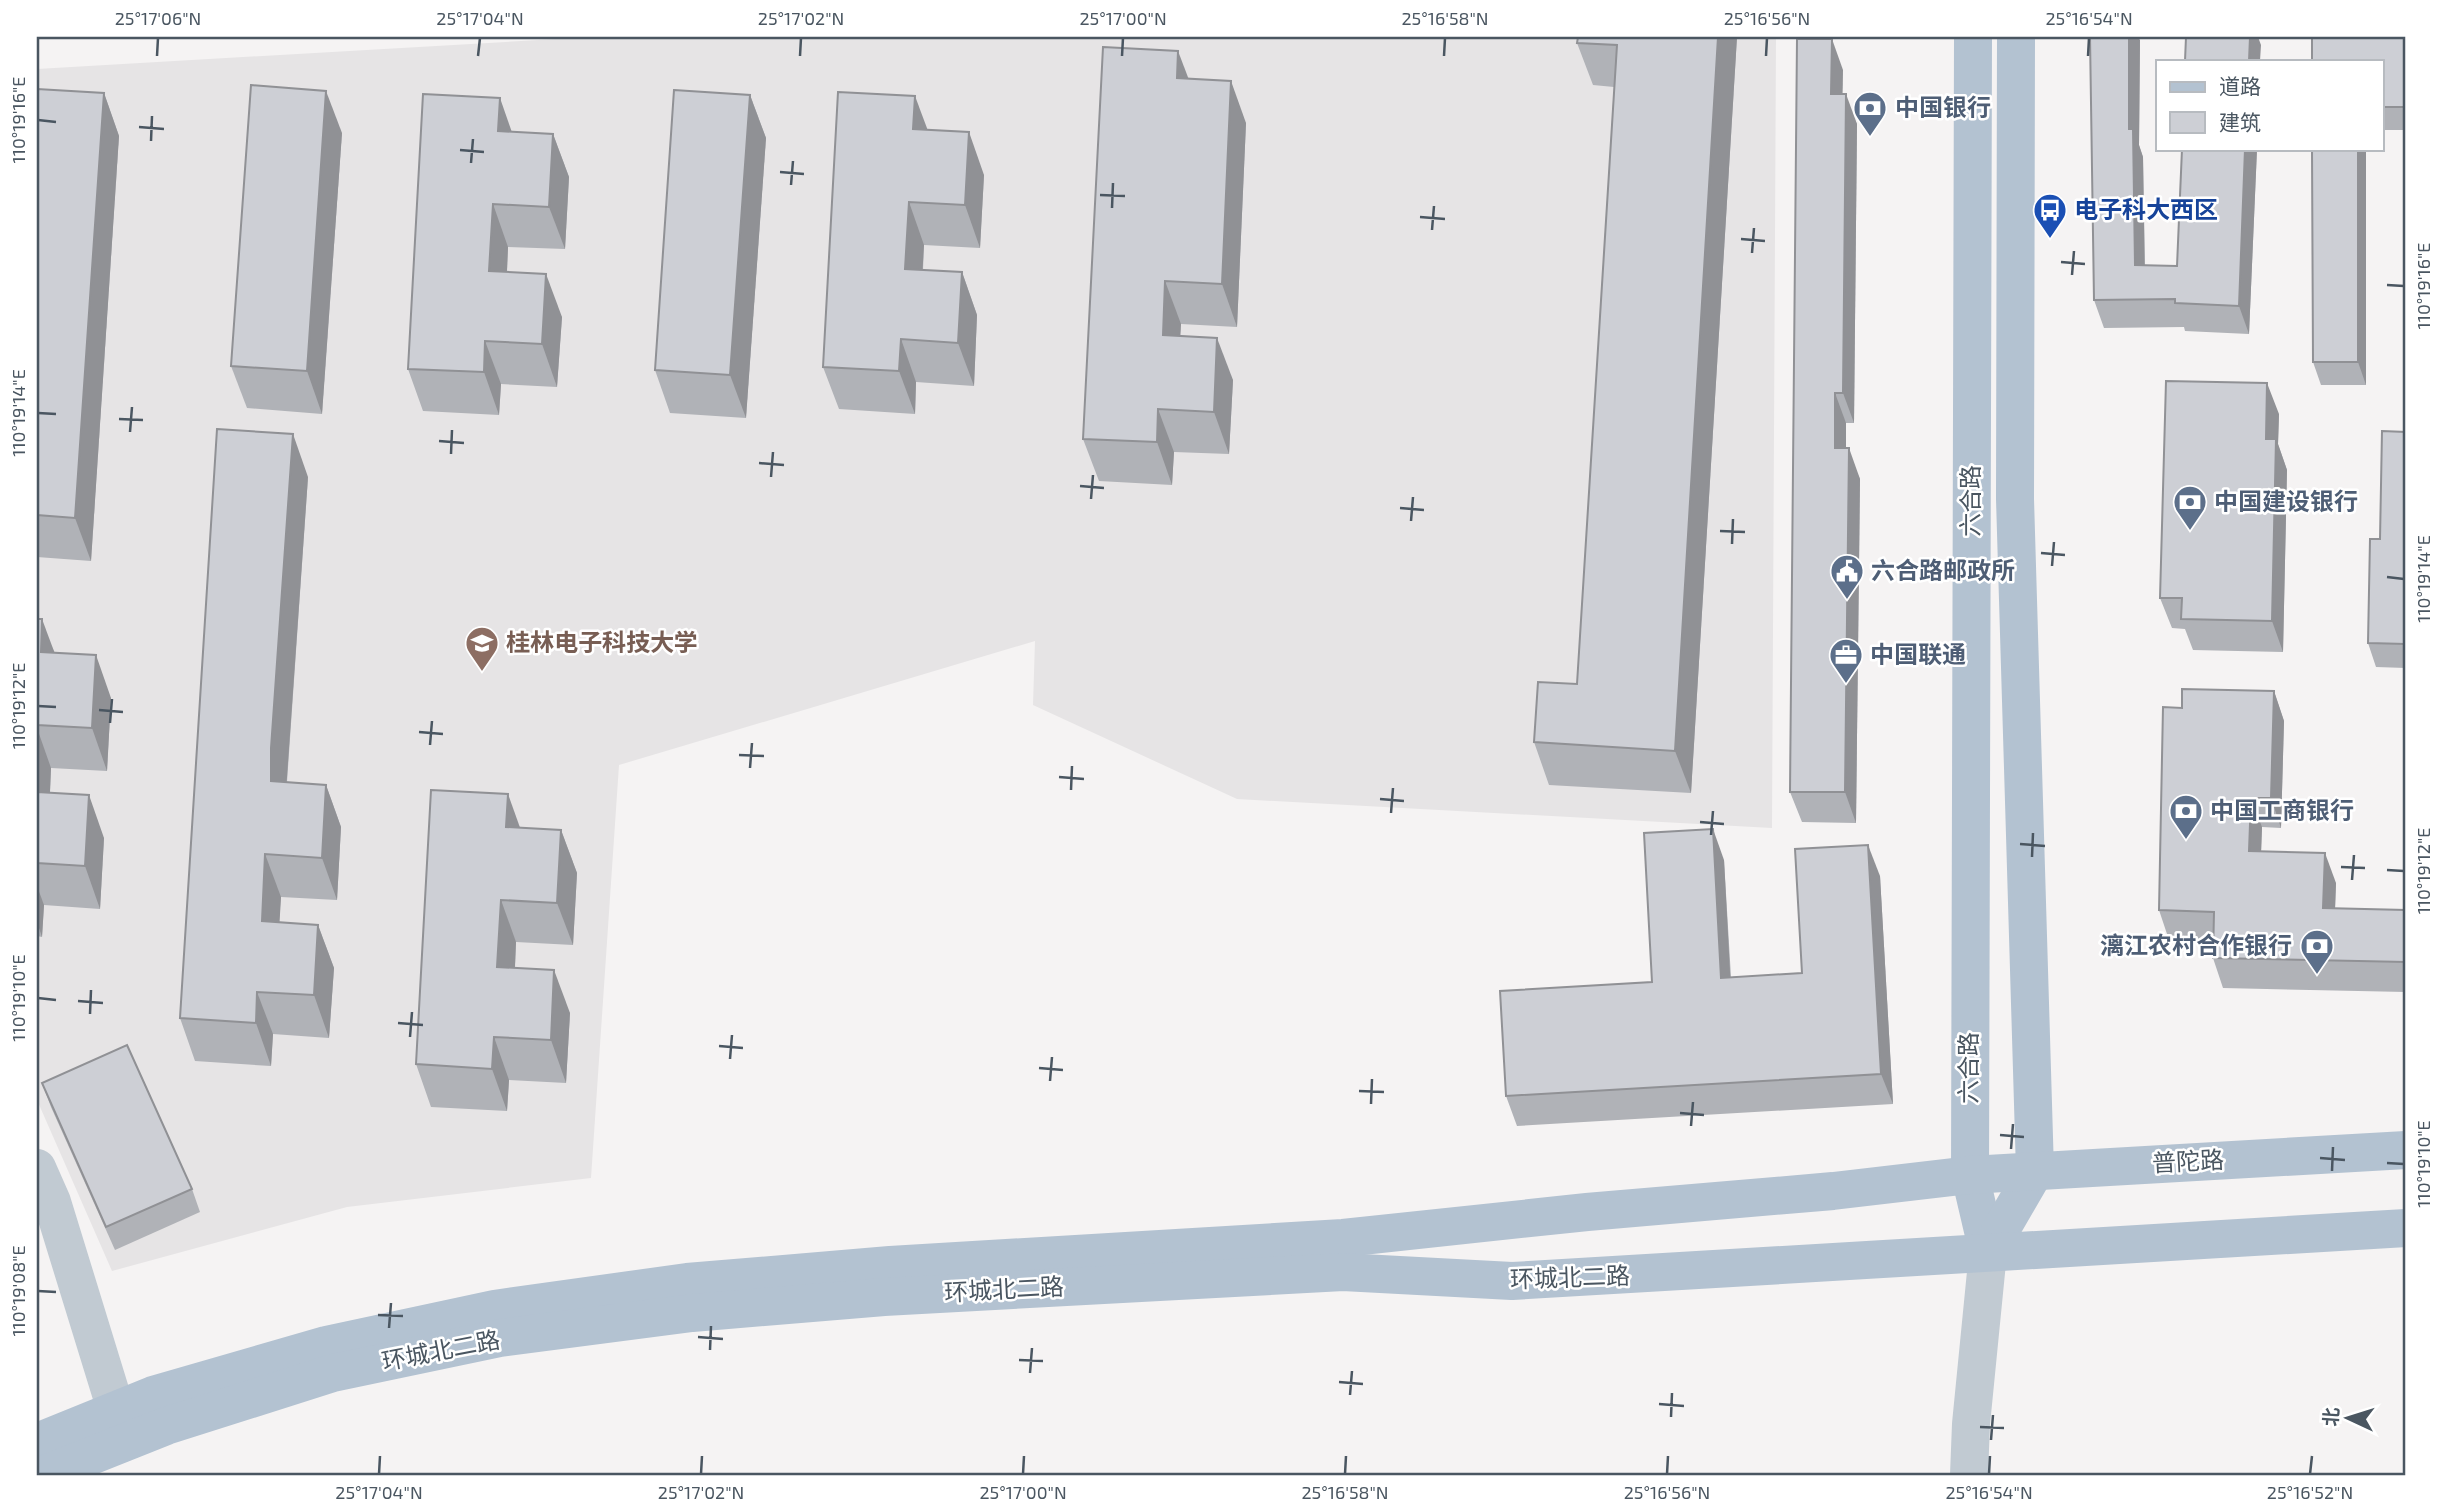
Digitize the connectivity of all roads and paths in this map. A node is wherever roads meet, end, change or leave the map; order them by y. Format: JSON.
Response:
{"nodes":[{"id":1,"x":1973,"y":37,"type":"edge"},
{"id":2,"x":2016,"y":37,"type":"edge"},
{"id":3,"x":2406,"y":1150,"type":"edge"},
{"id":4,"x":37,"y":1168,"type":"edge"},
{"id":5,"x":2035,"y":1171,"type":"junction"},
{"id":6,"x":1970,"y":1175,"type":"junction"},
{"id":7,"x":2406,"y":1228,"type":"edge"},
{"id":8,"x":1988,"y":1252,"type":"junction"},
{"id":9,"x":116,"y":1410,"type":"junction"},
{"id":10,"x":37,"y":1442,"type":"edge"},
{"id":11,"x":43,"y":1475,"type":"edge"},
{"id":12,"x":1969,"y":1475,"type":"edge"}],
"edges":[{"from":1,"to":6,"type":"main road","name":"六合路"},
{"from":2,"to":5,"type":"main road","name":"六合路"},
{"from":3,"to":5,"type":"main road","name":"普陀路"},
{"from":4,"to":9,"type":"street"},
{"from":5,"to":6,"type":"main road","name":"普陀路"},
{"from":5,"to":8,"type":"main road"},
{"from":6,"to":8,"type":"main road","name":"六合路"},
{"from":6,"to":9,"type":"main road","name":"环城北二路"},
{"from":7,"to":8,"type":"main road"},
{"from":8,"to":11,"type":"main road","name":"环城北二路"},
{"from":8,"to":12,"type":"street"},
{"from":9,"to":10,"type":"main road","name":"环城北二路"}]}
